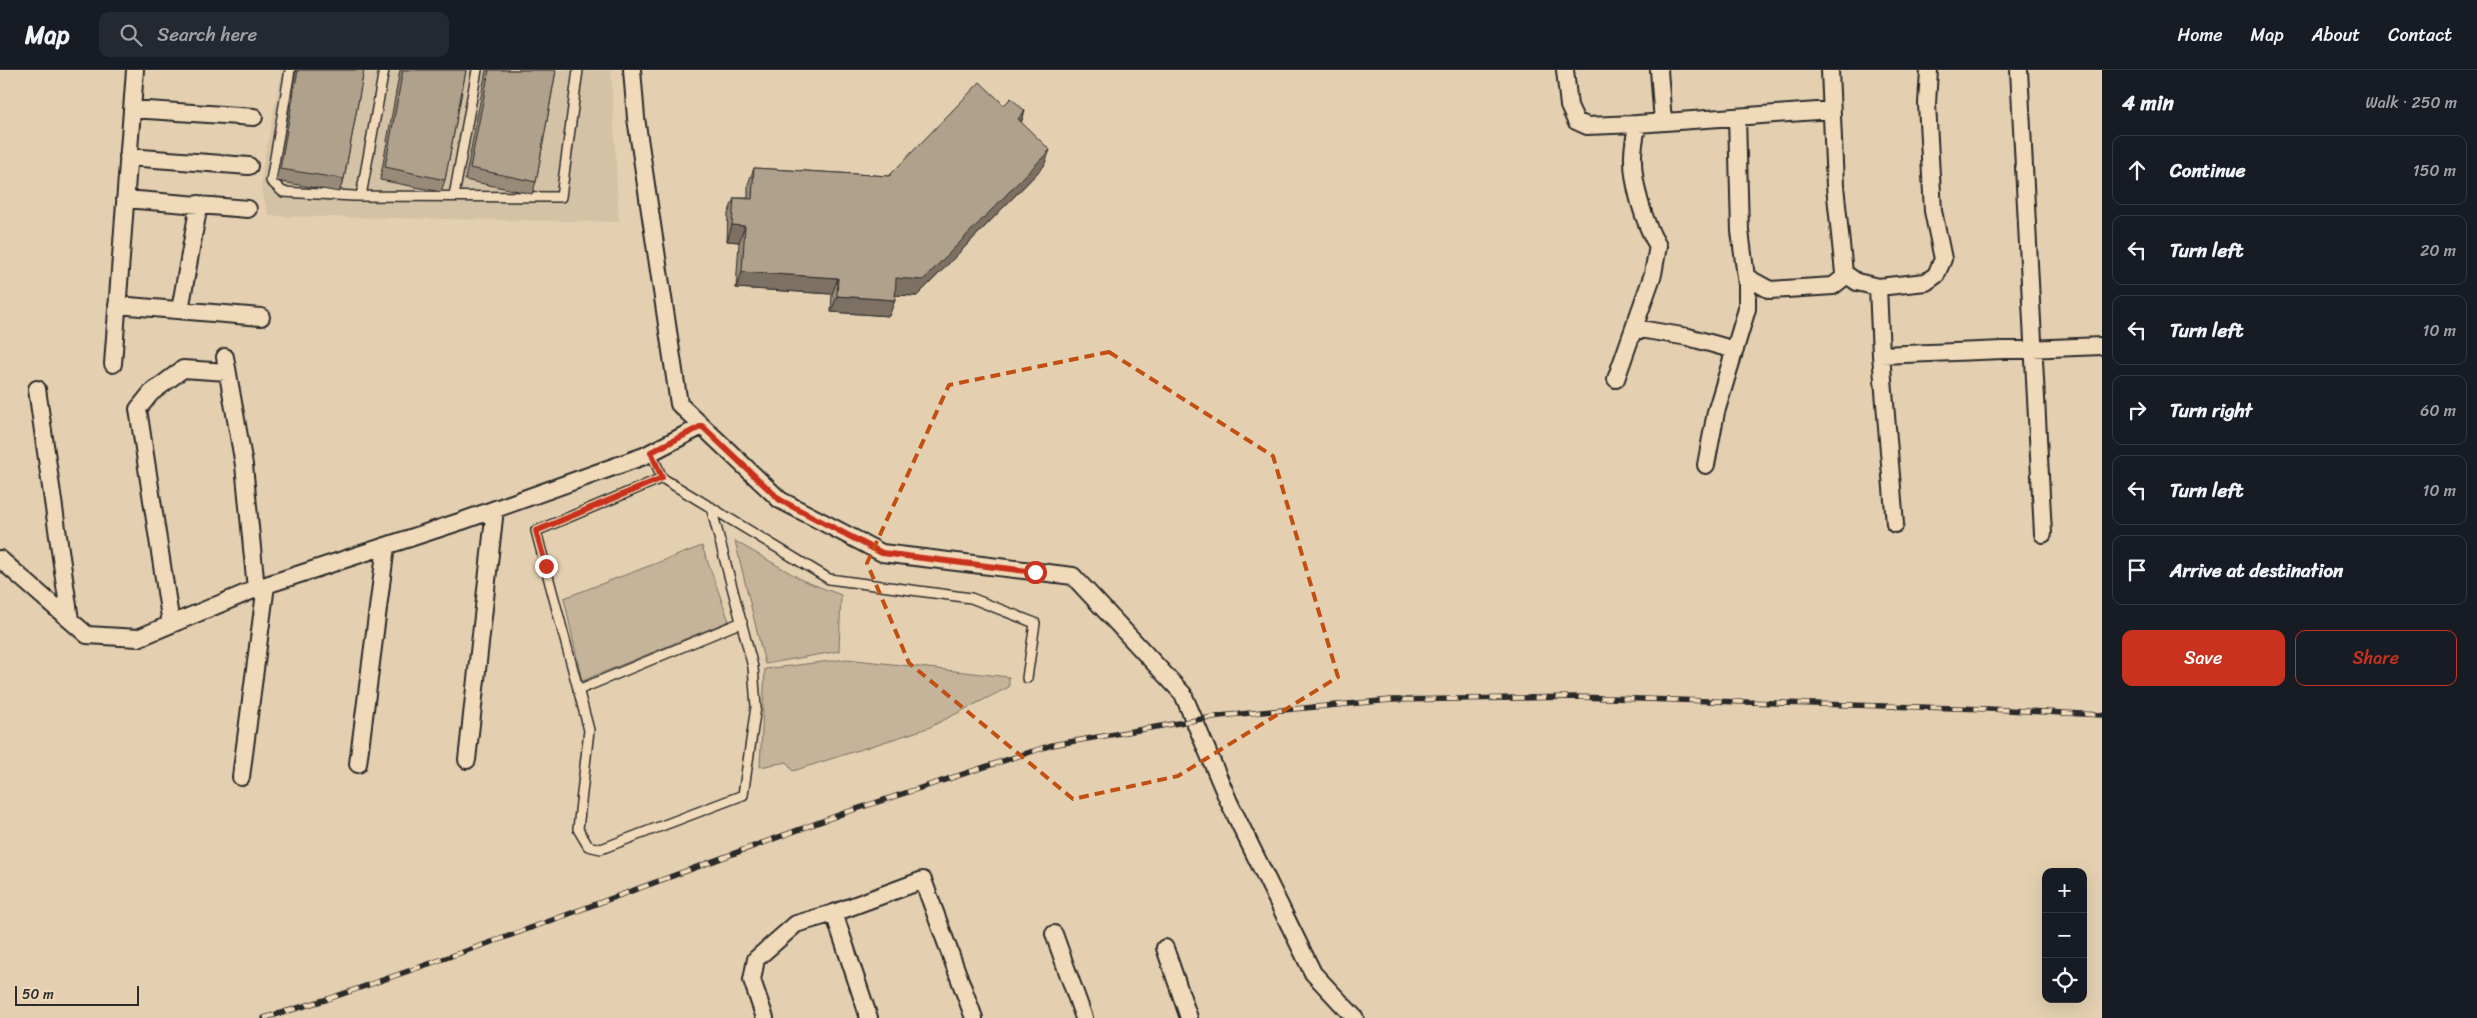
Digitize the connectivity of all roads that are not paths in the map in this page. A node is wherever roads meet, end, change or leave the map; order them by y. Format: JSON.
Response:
{"nodes":[{"id":1,"x":135,"y":70,"type":"edge"},
{"id":2,"x":290,"y":70,"type":"edge"},
{"id":3,"x":384,"y":70,"type":"edge"},
{"id":4,"x":477,"y":70,"type":"edge"},
{"id":5,"x":578,"y":70,"type":"edge"},
{"id":6,"x":632,"y":70,"type":"edge"},
{"id":7,"x":1565,"y":70,"type":"edge"},
{"id":8,"x":1659,"y":70,"type":"edge"},
{"id":9,"x":1830,"y":70,"type":"edge"},
{"id":10,"x":1929,"y":70,"type":"edge"},
{"id":11,"x":2020,"y":70,"type":"edge"},
{"id":12,"x":132,"y":109,"type":"junction"},
{"id":13,"x":1831,"y":110,"type":"junction"},
{"id":14,"x":254,"y":117,"type":"dead end"},
{"id":15,"x":1737,"y":117,"type":"junction"},
{"id":16,"x":1663,"y":122,"type":"junction"},
{"id":17,"x":1637,"y":124,"type":"junction"},
{"id":18,"x":128,"y":157,"type":"junction"},
{"id":19,"x":249,"y":166,"type":"dead end"},
{"id":20,"x":361,"y":196,"type":"junction"},
{"id":21,"x":454,"y":196,"type":"junction"},
{"id":22,"x":125,"y":199,"type":"junction"},
{"id":23,"x":199,"y":204,"type":"junction"},
{"id":24,"x":248,"y":208,"type":"dead end"},
{"id":25,"x":1847,"y":275,"type":"junction"},
{"id":26,"x":1746,"y":277,"type":"junction"},
{"id":27,"x":1878,"y":287,"type":"junction"},
{"id":28,"x":117,"y":305,"type":"junction"},
{"id":29,"x":180,"y":310,"type":"junction"},
{"id":30,"x":261,"y":317,"type":"dead end"},
{"id":31,"x":1634,"y":328,"type":"junction"},
{"id":32,"x":2102,"y":346,"type":"edge"},
{"id":33,"x":1735,"y":350,"type":"junction"},
{"id":34,"x":2035,"y":350,"type":"junction"},
{"id":35,"x":1881,"y":355,"type":"junction"},
{"id":36,"x":113,"y":364,"type":"dead end"},
{"id":37,"x":1616,"y":379,"type":"dead end"},
{"id":38,"x":37,"y":389,"type":"dead end"},
{"id":39,"x":702,"y":426,"type":"junction"},
{"id":40,"x":651,"y":452,"type":"junction"},
{"id":41,"x":1706,"y":464,"type":"dead end"},
{"id":42,"x":662,"y":478,"type":"junction"},
{"id":43,"x":711,"y":507,"type":"junction"},
{"id":44,"x":495,"y":509,"type":"junction"},
{"id":45,"x":1895,"y":524,"type":"dead end"},
{"id":46,"x":2043,"y":534,"type":"dead end"},
{"id":47,"x":386,"y":546,"type":"junction"},
{"id":48,"x":0,"y":559,"type":"edge"},
{"id":49,"x":261,"y":587,"type":"junction"},
{"id":50,"x":70,"y":620,"type":"junction"},
{"id":51,"x":742,"y":622,"type":"junction"},
{"id":52,"x":171,"y":624,"type":"junction"},
{"id":53,"x":1027,"y":678,"type":"dead end"},
{"id":54,"x":578,"y":690,"type":"junction"},
{"id":55,"x":466,"y":760,"type":"dead end"},
{"id":56,"x":358,"y":764,"type":"dead end"},
{"id":57,"x":241,"y":778,"type":"dead end"},
{"id":58,"x":834,"y":913,"type":"junction"},
{"id":59,"x":1054,"y":934,"type":"dead end"},
{"id":60,"x":1165,"y":948,"type":"dead end"},
{"id":61,"x":765,"y":1018,"type":"edge"},
{"id":62,"x":870,"y":1018,"type":"edge"},
{"id":63,"x":974,"y":1018,"type":"edge"},
{"id":64,"x":1084,"y":1018,"type":"edge"},
{"id":65,"x":1190,"y":1018,"type":"edge"},
{"id":66,"x":1355,"y":1018,"type":"edge"}],
"edges":[{"from":1,"to":12,"type":"street"},
{"from":2,"to":20,"type":"lane"},
{"from":3,"to":20,"type":"lane"},
{"from":4,"to":21,"type":"lane"},
{"from":5,"to":21,"type":"lane"},
{"from":6,"to":39,"type":"street"},
{"from":7,"to":17,"type":"street"},
{"from":8,"to":16,"type":"street"},
{"from":9,"to":13,"type":"street"},
{"from":10,"to":27,"type":"street"},
{"from":11,"to":34,"type":"street"},
{"from":12,"to":14,"type":"street"},
{"from":12,"to":18,"type":"street"},
{"from":13,"to":15,"type":"street"},
{"from":13,"to":25,"type":"street"},
{"from":15,"to":16,"type":"street"},
{"from":15,"to":26,"type":"street"},
{"from":16,"to":17,"type":"street"},
{"from":17,"to":31,"type":"street"},
{"from":18,"to":19,"type":"street"},
{"from":18,"to":22,"type":"street"},
{"from":20,"to":21,"type":"lane"},
{"from":22,"to":23,"type":"street"},
{"from":22,"to":28,"type":"street"},
{"from":23,"to":24,"type":"street"},
{"from":23,"to":29,"type":"street"},
{"from":25,"to":26,"type":"street"},
{"from":25,"to":27,"type":"street"},
{"from":26,"to":33,"type":"street"},
{"from":27,"to":35,"type":"street"},
{"from":28,"to":29,"type":"street"},
{"from":28,"to":36,"type":"street"},
{"from":29,"to":30,"type":"street"},
{"from":31,"to":33,"type":"street"},
{"from":31,"to":37,"type":"street"},
{"from":32,"to":34,"type":"street"},
{"from":33,"to":41,"type":"street"},
{"from":34,"to":35,"type":"street"},
{"from":34,"to":46,"type":"street"},
{"from":35,"to":45,"type":"street"},
{"from":38,"to":50,"type":"street"},
{"from":39,"to":40,"type":"street"},
{"from":39,"to":66,"type":"street"},
{"from":40,"to":42,"type":"lane"},
{"from":40,"to":44,"type":"street"},
{"from":42,"to":43,"type":"lane"},
{"from":42,"to":54,"type":"lane"},
{"from":43,"to":51,"type":"lane"},
{"from":43,"to":53,"type":"lane"},
{"from":44,"to":47,"type":"street"},
{"from":44,"to":55,"type":"street"},
{"from":47,"to":49,"type":"street"},
{"from":47,"to":56,"type":"street"},
{"from":48,"to":50,"type":"street"},
{"from":49,"to":52,"type":"street"},
{"from":49,"to":52,"type":"street"},
{"from":49,"to":57,"type":"street"},
{"from":50,"to":52,"type":"street"},
{"from":51,"to":54,"type":"lane"},
{"from":51,"to":54,"type":"lane"},
{"from":58,"to":61,"type":"street"},
{"from":58,"to":62,"type":"street"},
{"from":58,"to":63,"type":"street"},
{"from":59,"to":64,"type":"street"},
{"from":60,"to":65,"type":"street"}]}
